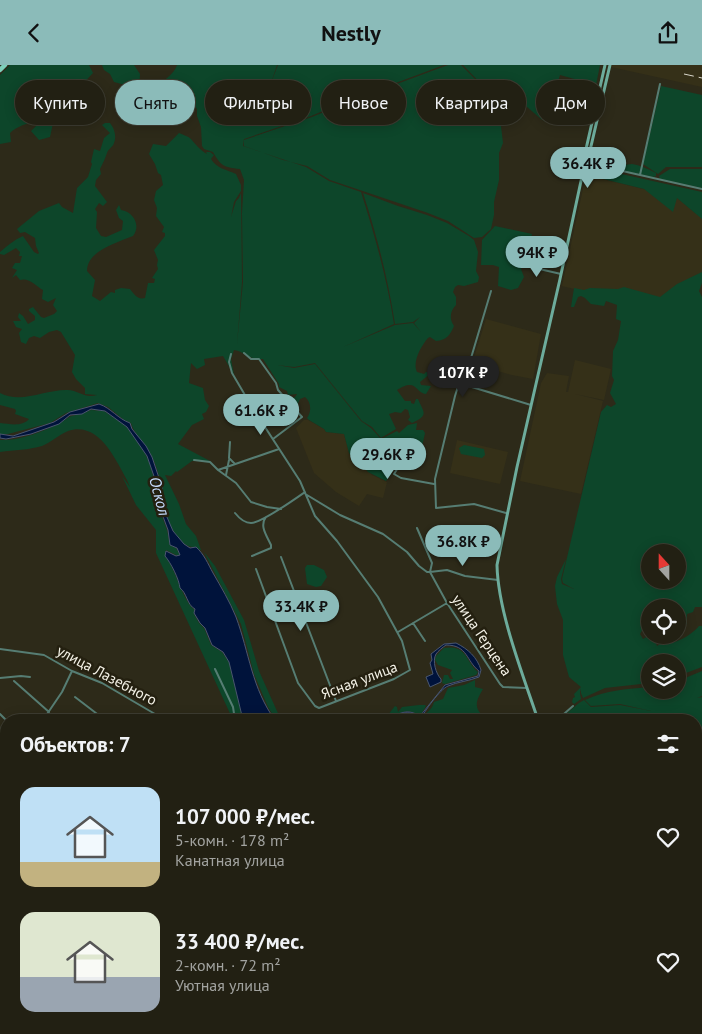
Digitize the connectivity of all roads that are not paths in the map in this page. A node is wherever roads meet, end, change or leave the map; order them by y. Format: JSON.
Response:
{"nodes":[{"id":1,"x":5,"y":65,"type":"edge"},
{"id":2,"x":605,"y":65,"type":"edge"},
{"id":3,"x":610,"y":65,"type":"edge"},
{"id":4,"x":0,"y":70,"type":"edge"},
{"id":5,"x":604,"y":70,"type":"junction"},
{"id":6,"x":608,"y":71,"type":"junction"},
{"id":7,"x":660,"y":84,"type":"dead end"},
{"id":8,"x":585,"y":165,"type":"junction"},
{"id":9,"x":640,"y":175,"type":"junction"},
{"id":10,"x":702,"y":189,"type":"edge"},
{"id":11,"x":518,"y":264,"type":"dead end"},
{"id":12,"x":561,"y":274,"type":"junction"},
{"id":13,"x":491,"y":291,"type":"dead end"},
{"id":14,"x":244,"y":353,"type":"dead end"},
{"id":15,"x":231,"y":354,"type":"dead end"},
{"id":16,"x":460,"y":382,"type":"junction"},
{"id":17,"x":531,"y":405,"type":"junction"},
{"id":18,"x":273,"y":439,"type":"junction"},
{"id":19,"x":230,"y":442,"type":"dead end"},
{"id":20,"x":413,"y":444,"type":"dead end"},
{"id":21,"x":279,"y":449,"type":"junction"},
{"id":22,"x":229,"y":458,"type":"junction"},
{"id":23,"x":194,"y":460,"type":"dead end"},
{"id":24,"x":235,"y":464,"type":"junction"},
{"id":25,"x":229,"y":465,"type":"junction"},
{"id":26,"x":218,"y":471,"type":"junction"},
{"id":27,"x":226,"y":475,"type":"junction"},
{"id":28,"x":435,"y":484,"type":"junction"},
{"id":29,"x":306,"y":493,"type":"junction"},
{"id":30,"x":281,"y":509,"type":"junction"},
{"id":31,"x":235,"y":513,"type":"dead end"},
{"id":32,"x":507,"y":513,"type":"junction"},
{"id":33,"x":267,"y":516,"type":"junction"},
{"id":34,"x":417,"y":528,"type":"dead end"},
{"id":35,"x":252,"y":556,"type":"dead end"},
{"id":36,"x":281,"y":557,"type":"dead end"},
{"id":37,"x":256,"y":569,"type":"dead end"},
{"id":38,"x":430,"y":572,"type":"junction"},
{"id":39,"x":498,"y":580,"type":"junction"},
{"id":40,"x":447,"y":603,"type":"junction"},
{"id":41,"x":413,"y":623,"type":"junction"},
{"id":42,"x":398,"y":632,"type":"junction"},
{"id":43,"x":425,"y":641,"type":"dead end"},
{"id":44,"x":0,"y":649,"type":"edge"},
{"id":45,"x":215,"y":669,"type":"dead end"},
{"id":46,"x":72,"y":671,"type":"junction"},
{"id":47,"x":30,"y":677,"type":"dead end"},
{"id":48,"x":0,"y":678,"type":"edge"},
{"id":49,"x":14,"y":681,"type":"dead end"},
{"id":50,"x":528,"y":688,"type":"junction"},
{"id":51,"x":75,"y":697,"type":"dead end"},
{"id":52,"x":336,"y":701,"type":"junction"},
{"id":53,"x":573,"y":706,"type":"dead end"},
{"id":54,"x":50,"y":712,"type":"joint"},
{"id":55,"x":97,"y":714,"type":"edge"},
{"id":56,"x":158,"y":714,"type":"edge"},
{"id":57,"x":235,"y":714,"type":"edge"},
{"id":58,"x":536,"y":714,"type":"edge"},
{"id":59,"x":564,"y":714,"type":"edge"}],
"edges":[{"from":1,"to":4,"type":"main road"},
{"from":2,"to":5,"type":"main road"},
{"from":3,"to":6,"type":"main road"},
{"from":5,"to":6,"type":"main road"},
{"from":5,"to":8,"type":"main road"},
{"from":6,"to":8,"type":"main road"},
{"from":7,"to":9,"type":"street"},
{"from":8,"to":9,"type":"street"},
{"from":8,"to":12,"type":"main road"},
{"from":9,"to":10,"type":"street"},
{"from":11,"to":12,"type":"street"},
{"from":12,"to":17,"type":"main road"},
{"from":13,"to":16,"type":"street"},
{"from":14,"to":18,"type":"street"},
{"from":15,"to":18,"type":"street","name":"Ясная улица"},
{"from":16,"to":17,"type":"street"},
{"from":16,"to":28,"type":"street"},
{"from":17,"to":32,"type":"main road"},
{"from":18,"to":21,"type":"street","name":"Ясная улица"},
{"from":19,"to":22,"type":"street"},
{"from":20,"to":28,"type":"street"},
{"from":21,"to":24,"type":"street"},
{"from":21,"to":29,"type":"street","name":"Ясная улица"},
{"from":22,"to":24,"type":"street"},
{"from":22,"to":25,"type":"street"},
{"from":23,"to":26,"type":"street"},
{"from":24,"to":25,"type":"street"},
{"from":25,"to":26,"type":"street"},
{"from":25,"to":27,"type":"street"},
{"from":26,"to":27,"type":"street"},
{"from":27,"to":30,"type":"street"},
{"from":28,"to":32,"type":"street"},
{"from":29,"to":30,"type":"street"},
{"from":29,"to":38,"type":"street","name":"улица Герцена"},
{"from":29,"to":42,"type":"street","name":"Ясная улица"},
{"from":30,"to":33,"type":"street"},
{"from":31,"to":33,"type":"street"},
{"from":32,"to":39,"type":"main road"},
{"from":33,"to":35,"type":"street"},
{"from":34,"to":38,"type":"street"},
{"from":36,"to":52,"type":"street"},
{"from":37,"to":52,"type":"street","name":"Ясная улица"},
{"from":38,"to":39,"type":"street"},
{"from":38,"to":40,"type":"street","name":"улица Герцена"},
{"from":39,"to":50,"type":"main road"},
{"from":40,"to":41,"type":"street"},
{"from":40,"to":50,"type":"street","name":"улица Герцена"},
{"from":41,"to":42,"type":"street"},
{"from":41,"to":43,"type":"street"},
{"from":42,"to":52,"type":"street","name":"Ясная улица"},
{"from":44,"to":46,"type":"street","name":"улица Лазебного"},
{"from":45,"to":57,"type":"street"},
{"from":46,"to":54,"type":"street"},
{"from":46,"to":56,"type":"street","name":"улица Лазебного"},
{"from":47,"to":48,"type":"street"},
{"from":49,"to":54,"type":"street"},
{"from":50,"to":58,"type":"main road"},
{"from":51,"to":55,"type":"street"},
{"from":53,"to":59,"type":"street"}]}
